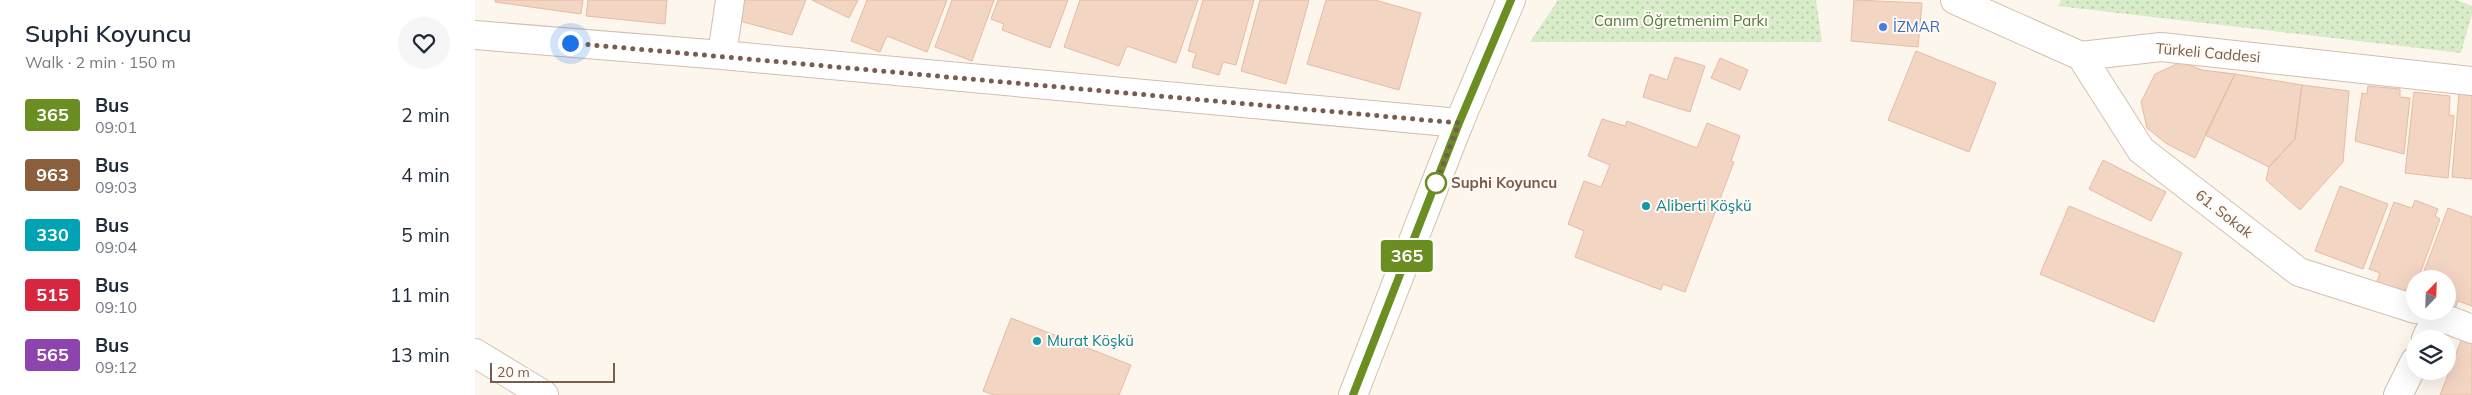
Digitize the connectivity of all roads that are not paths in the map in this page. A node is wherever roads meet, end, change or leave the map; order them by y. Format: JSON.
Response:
{"nodes":[{"id":1,"x":730,"y":0,"type":"edge"},
{"id":2,"x":1511,"y":0,"type":"edge"},
{"id":3,"x":1955,"y":0,"type":"edge"},
{"id":4,"x":475,"y":36,"type":"edge"},
{"id":5,"x":721,"y":55,"type":"junction"},
{"id":6,"x":2081,"y":56,"type":"junction"},
{"id":7,"x":2472,"y":82,"type":"edge"},
{"id":8,"x":1459,"y":123,"type":"junction"},
{"id":9,"x":2406,"y":311,"type":"edge"},
{"id":10,"x":2434,"y":320,"type":"edge"},
{"id":11,"x":2472,"y":329,"type":"edge"},
{"id":12,"x":475,"y":353,"type":"edge"},
{"id":13,"x":2406,"y":380,"type":"edge"},
{"id":14,"x":544,"y":395,"type":"edge"},
{"id":15,"x":1353,"y":395,"type":"edge"},
{"id":16,"x":2399,"y":395,"type":"edge"}],
"edges":[{"from":1,"to":5,"type":"street"},
{"from":2,"to":8,"type":"street"},
{"from":3,"to":6,"type":"street"},
{"from":4,"to":5,"type":"street"},
{"from":5,"to":8,"type":"street"},
{"from":6,"to":7,"type":"street","name":"Türkeli Caddesi"},
{"from":6,"to":9,"type":"street","name":"61. Sokak"},
{"from":8,"to":15,"type":"street"},
{"from":10,"to":11,"type":"street","name":"61. Sokak"},
{"from":12,"to":14,"type":"street"},
{"from":13,"to":16,"type":"street"}]}
